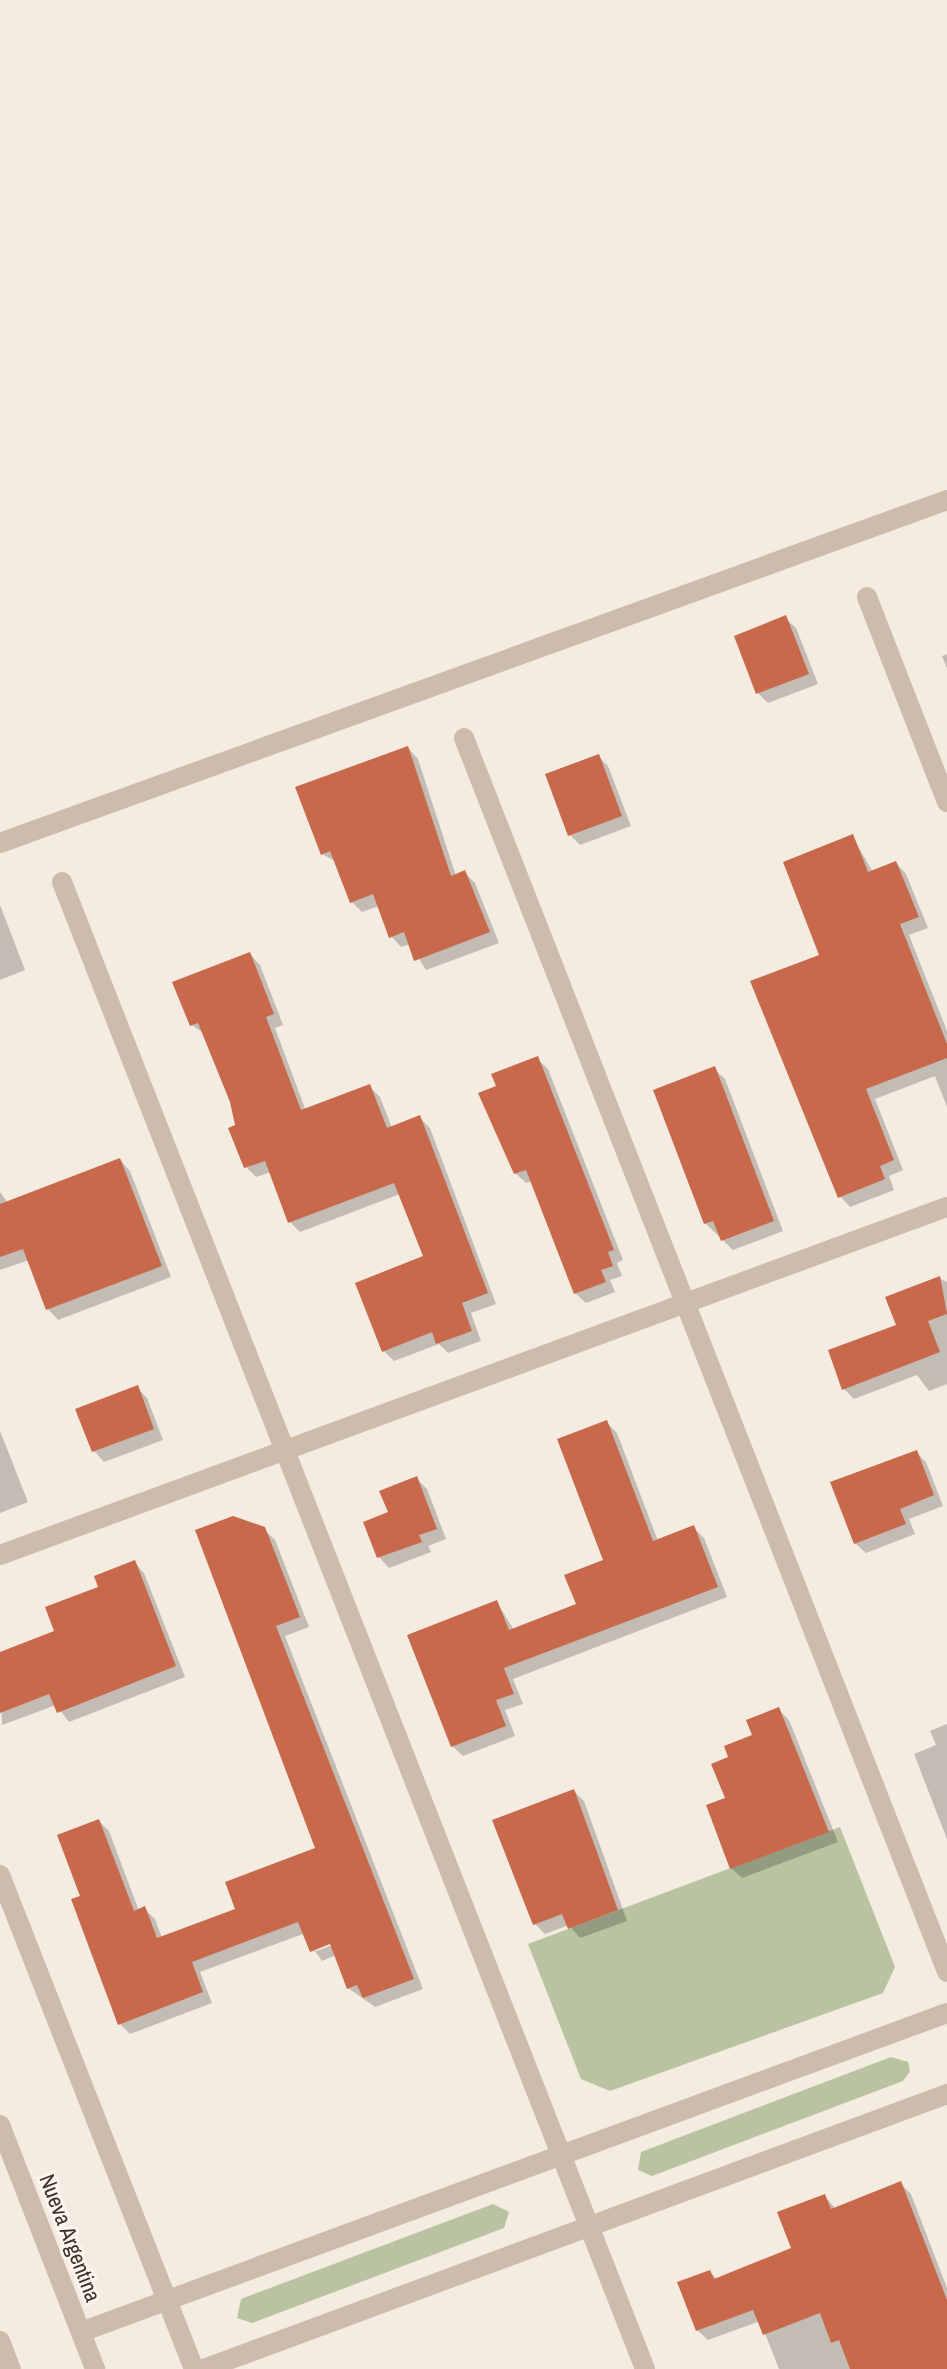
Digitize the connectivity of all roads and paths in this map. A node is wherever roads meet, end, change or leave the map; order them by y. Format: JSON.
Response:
{"nodes":[{"id":1,"x":947,"y":500,"type":"edge"},
{"id":2,"x":867,"y":597,"type":"dead end"},
{"id":3,"x":464,"y":738,"type":"dead end"},
{"id":4,"x":947,"y":802,"type":"edge"},
{"id":5,"x":0,"y":843,"type":"edge"},
{"id":6,"x":62,"y":882,"type":"dead end"},
{"id":7,"x":947,"y":1207,"type":"edge"},
{"id":8,"x":685,"y":1303,"type":"junction"},
{"id":9,"x":285,"y":1450,"type":"junction"},
{"id":10,"x":0,"y":1555,"type":"edge"},
{"id":11,"x":0,"y":1875,"type":"edge"},
{"id":12,"x":947,"y":1972,"type":"edge"},
{"id":13,"x":947,"y":2013,"type":"edge"},
{"id":14,"x":947,"y":2094,"type":"edge"},
{"id":15,"x":0,"y":2125,"type":"edge"},
{"id":16,"x":561,"y":2156,"type":"junction"},
{"id":17,"x":589,"y":2227,"type":"junction"},
{"id":18,"x":167,"y":2301,"type":"junction"},
{"id":19,"x":81,"y":2332,"type":"junction"},
{"id":20,"x":95,"y":2369,"type":"edge"},
{"id":21,"x":194,"y":2369,"type":"edge"},
{"id":22,"x":204,"y":2369,"type":"edge"},
{"id":23,"x":645,"y":2369,"type":"edge"}],
"edges":[{"from":1,"to":5,"type":"street"},
{"from":2,"to":4,"type":"street"},
{"from":3,"to":8,"type":"street"},
{"from":6,"to":9,"type":"street"},
{"from":7,"to":8,"type":"street"},
{"from":8,"to":9,"type":"street"},
{"from":8,"to":12,"type":"street"},
{"from":9,"to":10,"type":"street"},
{"from":9,"to":16,"type":"street"},
{"from":11,"to":18,"type":"street"},
{"from":13,"to":16,"type":"street"},
{"from":14,"to":17,"type":"street"},
{"from":15,"to":19,"type":"street","name":"Nueva Argentina"},
{"from":16,"to":17,"type":"street"},
{"from":16,"to":18,"type":"street"},
{"from":17,"to":22,"type":"street"},
{"from":17,"to":23,"type":"street"},
{"from":18,"to":19,"type":"street"},
{"from":18,"to":21,"type":"street"},
{"from":19,"to":20,"type":"street","name":"Nueva Argentina"}]}
